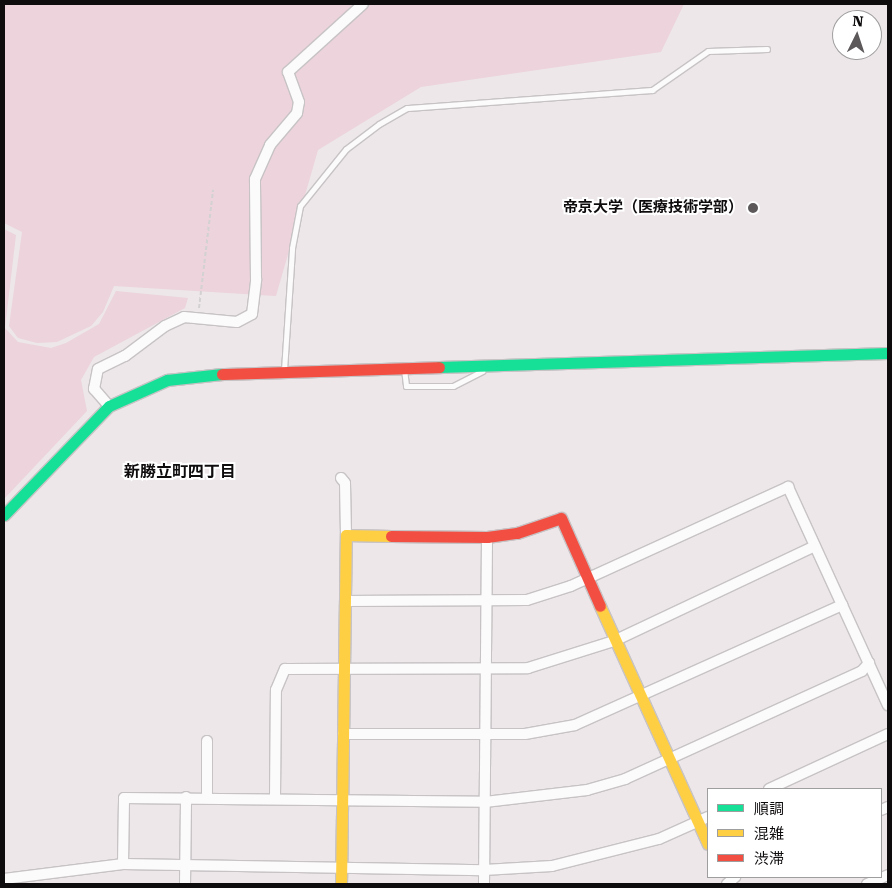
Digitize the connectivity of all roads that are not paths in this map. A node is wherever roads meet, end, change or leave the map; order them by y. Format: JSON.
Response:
{"nodes":[{"id":1,"x":363,"y":4,"type":"edge"},
{"id":2,"x":767,"y":49,"type":"dead end"},
{"id":3,"x":888,"y":353,"type":"edge"},
{"id":4,"x":491,"y":366,"type":"junction"},
{"id":5,"x":404,"y":369,"type":"junction"},
{"id":6,"x":284,"y":373,"type":"junction"},
{"id":7,"x":109,"y":406,"type":"junction"},
{"id":8,"x":342,"y":478,"type":"dead end"},
{"id":9,"x":4,"y":515,"type":"edge"},
{"id":10,"x":346,"y":534,"type":"junction"},
{"id":11,"x":487,"y":536,"type":"junction"},
{"id":12,"x":814,"y":546,"type":"junction"},
{"id":13,"x":587,"y":578,"type":"junction"},
{"id":14,"x":345,"y":601,"type":"junction"},
{"id":15,"x":487,"y":602,"type":"junction"},
{"id":16,"x":842,"y":604,"type":"junction"},
{"id":17,"x":614,"y":641,"type":"junction"},
{"id":18,"x":869,"y":663,"type":"junction"},
{"id":19,"x":343,"y":668,"type":"junction"},
{"id":20,"x":486,"y":670,"type":"junction"},
{"id":21,"x":639,"y":699,"type":"junction"},
{"id":22,"x":888,"y":704,"type":"edge"},
{"id":23,"x":343,"y":734,"type":"junction"},
{"id":24,"x":888,"y":734,"type":"edge"},
{"id":25,"x":486,"y":735,"type":"junction"},
{"id":26,"x":207,"y":741,"type":"dead end"},
{"id":27,"x":669,"y":759,"type":"junction"},
{"id":28,"x":771,"y":788,"type":"edge"},
{"id":29,"x":186,"y":797,"type":"junction"},
{"id":30,"x":207,"y":798,"type":"junction"},
{"id":31,"x":275,"y":798,"type":"junction"},
{"id":32,"x":343,"y":799,"type":"junction"},
{"id":33,"x":485,"y":802,"type":"junction"},
{"id":34,"x":703,"y":819,"type":"edge"},
{"id":35,"x":707,"y":839,"type":"edge"},
{"id":36,"x":123,"y":864,"type":"junction"},
{"id":37,"x":185,"y":866,"type":"junction"},
{"id":38,"x":341,"y":866,"type":"junction"},
{"id":39,"x":484,"y":870,"type":"junction"},
{"id":40,"x":881,"y":878,"type":"edge"},
{"id":41,"x":4,"y":879,"type":"edge"},
{"id":42,"x":185,"y":884,"type":"edge"},
{"id":43,"x":341,"y":884,"type":"edge"},
{"id":44,"x":484,"y":884,"type":"edge"},
{"id":45,"x":867,"y":884,"type":"edge"}],
"edges":[{"from":1,"to":7,"type":"street"},
{"from":2,"to":6,"type":"lane"},
{"from":3,"to":4,"type":"street"},
{"from":4,"to":5,"type":"street"},
{"from":4,"to":5,"type":"lane"},
{"from":5,"to":6,"type":"street"},
{"from":6,"to":7,"type":"street"},
{"from":7,"to":9,"type":"street"},
{"from":8,"to":10,"type":"street"},
{"from":10,"to":11,"type":"street"},
{"from":10,"to":14,"type":"street"},
{"from":11,"to":13,"type":"street"},
{"from":11,"to":15,"type":"street"},
{"from":12,"to":13,"type":"street"},
{"from":12,"to":16,"type":"street"},
{"from":12,"to":17,"type":"street"},
{"from":13,"to":15,"type":"street"},
{"from":13,"to":17,"type":"street"},
{"from":14,"to":15,"type":"street"},
{"from":14,"to":19,"type":"street"},
{"from":15,"to":20,"type":"street"},
{"from":16,"to":18,"type":"street"},
{"from":16,"to":21,"type":"street"},
{"from":17,"to":20,"type":"street"},
{"from":17,"to":21,"type":"street"},
{"from":18,"to":22,"type":"street"},
{"from":18,"to":27,"type":"street"},
{"from":19,"to":20,"type":"street"},
{"from":19,"to":23,"type":"street"},
{"from":19,"to":31,"type":"street"},
{"from":20,"to":25,"type":"street"},
{"from":21,"to":25,"type":"street"},
{"from":21,"to":27,"type":"street"},
{"from":23,"to":25,"type":"street"},
{"from":23,"to":32,"type":"street"},
{"from":24,"to":28,"type":"street"},
{"from":25,"to":33,"type":"street"},
{"from":26,"to":30,"type":"street"},
{"from":27,"to":33,"type":"street"},
{"from":27,"to":34,"type":"street"},
{"from":29,"to":30,"type":"street"},
{"from":29,"to":36,"type":"street"},
{"from":29,"to":37,"type":"street"},
{"from":30,"to":31,"type":"street"},
{"from":31,"to":32,"type":"street"},
{"from":32,"to":33,"type":"street"},
{"from":32,"to":38,"type":"street"},
{"from":33,"to":39,"type":"street"},
{"from":34,"to":35,"type":"street"},
{"from":34,"to":39,"type":"street"},
{"from":36,"to":37,"type":"street"},
{"from":36,"to":41,"type":"street"},
{"from":37,"to":38,"type":"street"},
{"from":37,"to":42,"type":"street"},
{"from":38,"to":39,"type":"street"},
{"from":38,"to":43,"type":"street"},
{"from":39,"to":44,"type":"street"},
{"from":40,"to":45,"type":"street"}]}
